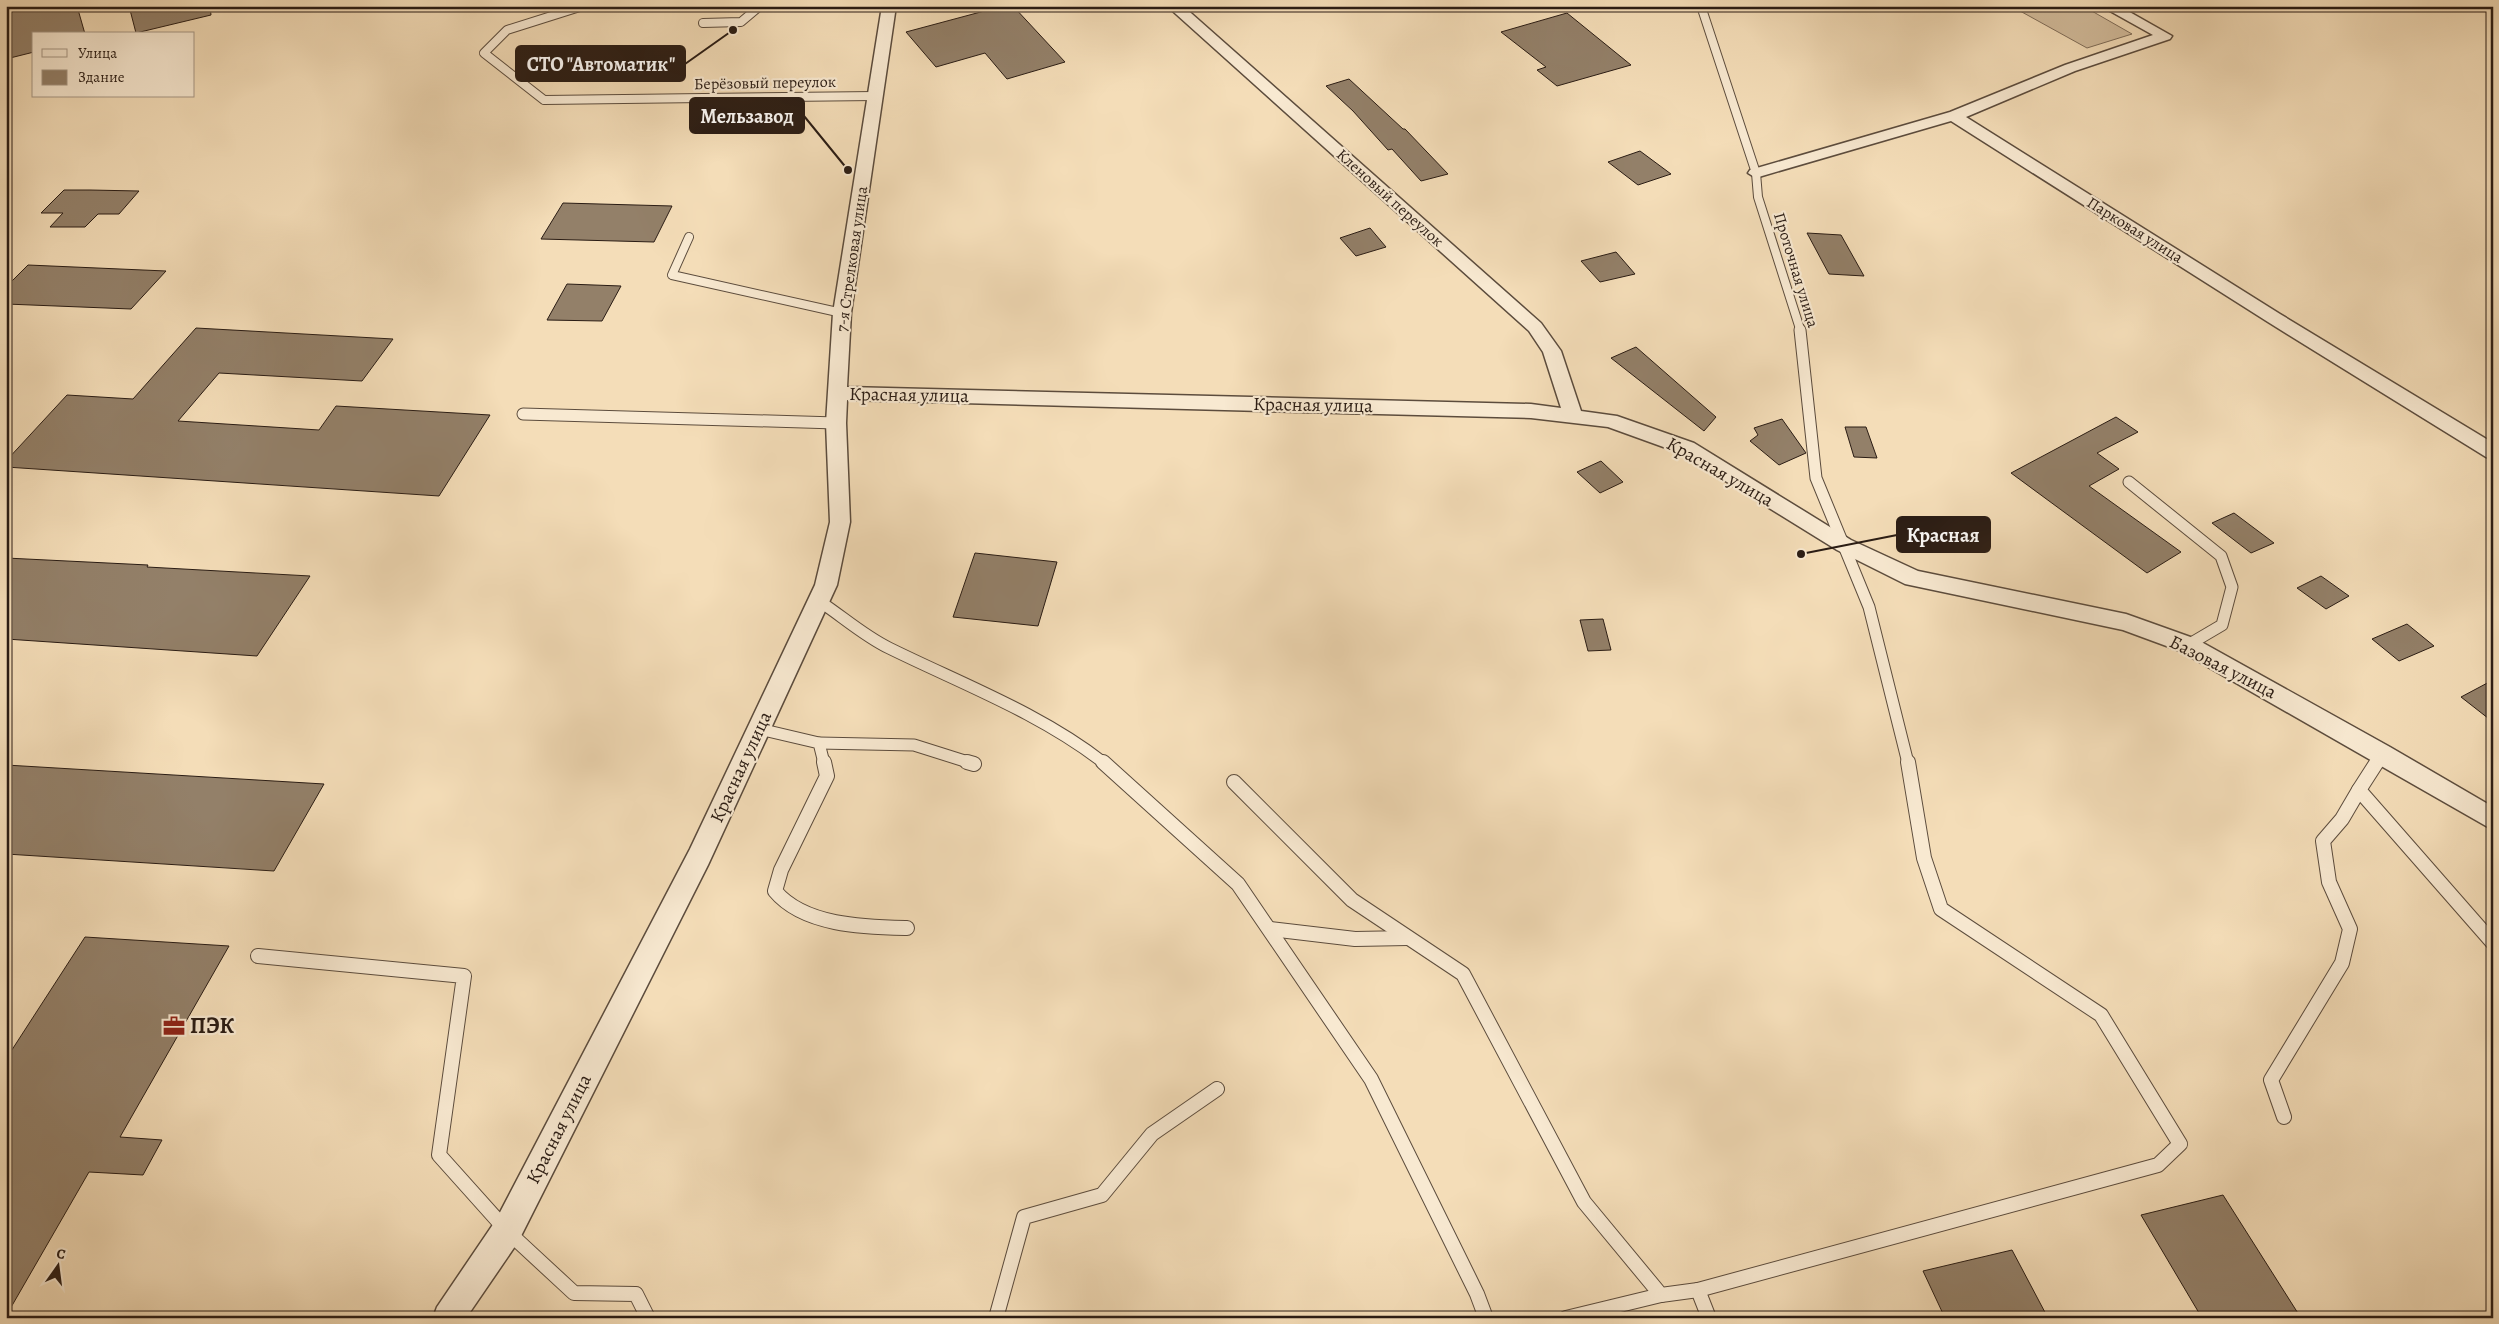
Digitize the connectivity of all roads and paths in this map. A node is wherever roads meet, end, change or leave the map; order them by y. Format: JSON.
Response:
{"nodes":[{"id":1,"x":583,"y":6,"type":"edge"},
{"id":2,"x":760,"y":6,"type":"edge"},
{"id":3,"x":889,"y":6,"type":"edge"},
{"id":4,"x":1174,"y":6,"type":"edge"},
{"id":5,"x":1701,"y":6,"type":"edge"},
{"id":6,"x":2108,"y":6,"type":"edge"},
{"id":7,"x":703,"y":23,"type":"dead end"},
{"id":8,"x":875,"y":96,"type":"junction"},
{"id":9,"x":1954,"y":116,"type":"junction"},
{"id":10,"x":1756,"y":173,"type":"junction"},
{"id":11,"x":689,"y":237,"type":"dead end"},
{"id":12,"x":842,"y":313,"type":"junction"},
{"id":13,"x":838,"y":393,"type":"junction"},
{"id":14,"x":524,"y":414,"type":"dead end"},
{"id":15,"x":1572,"y":414,"type":"junction"},
{"id":16,"x":836,"y":423,"type":"junction"},
{"id":17,"x":2493,"y":452,"type":"edge"},
{"id":18,"x":2129,"y":482,"type":"dead end"},
{"id":19,"x":1844,"y":545,"type":"junction"},
{"id":20,"x":819,"y":601,"type":"junction"},
{"id":21,"x":2188,"y":645,"type":"junction"},
{"id":22,"x":759,"y":729,"type":"junction"},
{"id":23,"x":819,"y":743,"type":"junction"},
{"id":24,"x":2382,"y":754,"type":"junction"},
{"id":25,"x":974,"y":764,"type":"dead end"},
{"id":26,"x":1234,"y":782,"type":"dead end"},
{"id":27,"x":2360,"y":790,"type":"junction"},
{"id":28,"x":2493,"y":820,"type":"edge"},
{"id":29,"x":907,"y":928,"type":"dead end"},
{"id":30,"x":1270,"y":929,"type":"junction"},
{"id":31,"x":1408,"y":938,"type":"junction"},
{"id":32,"x":2493,"y":943,"type":"edge"},
{"id":33,"x":258,"y":956,"type":"dead end"},
{"id":34,"x":1217,"y":1089,"type":"dead end"},
{"id":35,"x":2284,"y":1117,"type":"dead end"},
{"id":36,"x":507,"y":1231,"type":"junction"},
{"id":37,"x":1698,"y":1290,"type":"junction"},
{"id":38,"x":1660,"y":1295,"type":"junction"},
{"id":39,"x":448,"y":1318,"type":"edge"},
{"id":40,"x":648,"y":1318,"type":"edge"},
{"id":41,"x":996,"y":1318,"type":"edge"},
{"id":42,"x":1486,"y":1318,"type":"edge"},
{"id":43,"x":1566,"y":1318,"type":"edge"},
{"id":44,"x":1709,"y":1318,"type":"edge"}],
"edges":[{"from":1,"to":8,"type":"lane","name":"Берёзовый переулок"},
{"from":2,"to":7,"type":"lane"},
{"from":3,"to":8,"type":"street","name":"7-я Стрелковая улица"},
{"from":4,"to":15,"type":"street","name":"Кленовый переулок"},
{"from":5,"to":10,"type":"lane","name":"Проточная улица"},
{"from":6,"to":9,"type":"street"},
{"from":8,"to":12,"type":"street","name":"7-я Стрелковая улица"},
{"from":9,"to":10,"type":"street"},
{"from":9,"to":17,"type":"street","name":"Парковая улица"},
{"from":10,"to":19,"type":"lane","name":"Проточная улица"},
{"from":11,"to":12,"type":"lane"},
{"from":12,"to":13,"type":"street","name":"7-я Стрелковая улица"},
{"from":13,"to":15,"type":"street","name":"Красная улица"},
{"from":13,"to":16,"type":"street","name":"Красная улица"},
{"from":14,"to":16,"type":"lane"},
{"from":15,"to":19,"type":"street","name":"Красная улица"},
{"from":16,"to":20,"type":"street","name":"Красная улица"},
{"from":18,"to":21,"type":"lane"},
{"from":19,"to":21,"type":"street","name":"Базовая улица"},
{"from":19,"to":37,"type":"lane","name":"Проточная улица"},
{"from":20,"to":22,"type":"street","name":"Красная улица"},
{"from":20,"to":30,"type":"lane"},
{"from":21,"to":24,"type":"street","name":"Базовая улица"},
{"from":22,"to":23,"type":"lane"},
{"from":22,"to":36,"type":"street","name":"Красная улица"},
{"from":23,"to":25,"type":"lane"},
{"from":23,"to":29,"type":"lane"},
{"from":24,"to":27,"type":"lane"},
{"from":24,"to":28,"type":"street","name":"Базовая улица"},
{"from":26,"to":31,"type":"lane"},
{"from":27,"to":32,"type":"lane"},
{"from":27,"to":35,"type":"lane"},
{"from":30,"to":31,"type":"lane"},
{"from":30,"to":42,"type":"lane"},
{"from":31,"to":38,"type":"lane"},
{"from":33,"to":36,"type":"lane"},
{"from":34,"to":41,"type":"lane"},
{"from":36,"to":39,"type":"street","name":"Красная улица"},
{"from":36,"to":40,"type":"lane"},
{"from":37,"to":38,"type":"lane"},
{"from":37,"to":44,"type":"lane"},
{"from":38,"to":43,"type":"lane"}]}
